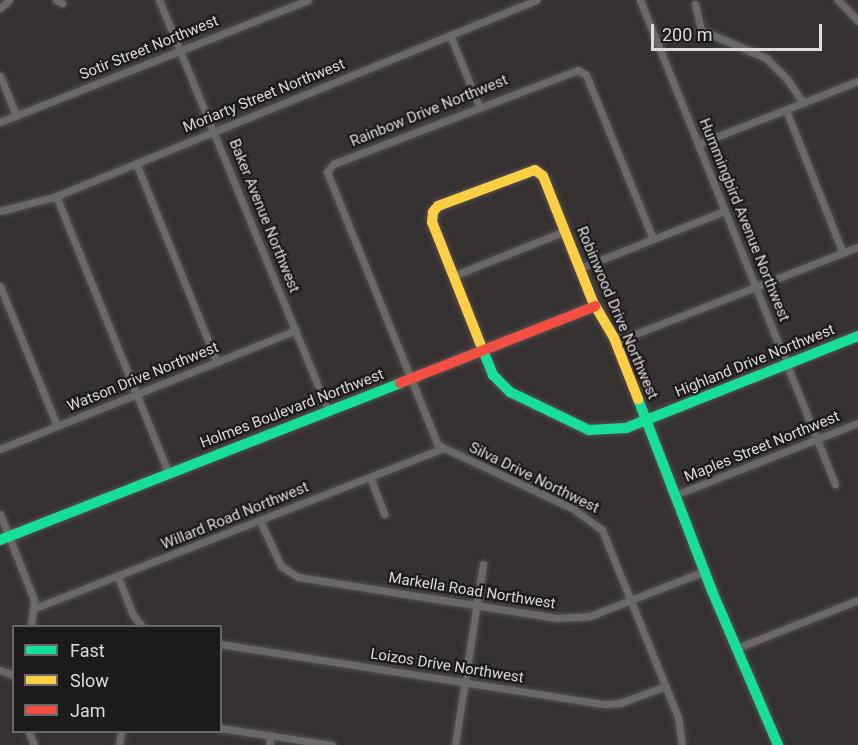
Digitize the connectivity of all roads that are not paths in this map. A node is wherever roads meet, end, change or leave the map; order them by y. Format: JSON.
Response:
{"nodes":[{"id":1,"x":9,"y":0,"type":"edge"},
{"id":2,"x":159,"y":0,"type":"edge"},
{"id":3,"x":308,"y":0,"type":"edge"},
{"id":4,"x":536,"y":0,"type":"edge"},
{"id":5,"x":640,"y":0,"type":"edge"},
{"id":6,"x":838,"y":0,"type":"edge"},
{"id":7,"x":696,"y":4,"type":"dead end"},
{"id":8,"x":0,"y":8,"type":"edge"},
{"id":9,"x":858,"y":21,"type":"edge"},
{"id":10,"x":450,"y":34,"type":"junction"},
{"id":11,"x":182,"y":50,"type":"junction"},
{"id":12,"x":0,"y":76,"type":"edge"},
{"id":13,"x":858,"y":81,"type":"edge"},
{"id":14,"x":803,"y":103,"type":"junction"},
{"id":15,"x":479,"y":106,"type":"junction"},
{"id":16,"x":786,"y":110,"type":"junction"},
{"id":17,"x":16,"y":115,"type":"junction"},
{"id":18,"x":0,"y":122,"type":"edge"},
{"id":19,"x":215,"y":131,"type":"junction"},
{"id":20,"x":698,"y":144,"type":"junction"},
{"id":21,"x":136,"y":163,"type":"junction"},
{"id":22,"x":56,"y":196,"type":"junction"},
{"id":23,"x":0,"y":211,"type":"edge"},
{"id":24,"x":725,"y":211,"type":"junction"},
{"id":25,"x":566,"y":231,"type":"junction"},
{"id":26,"x":653,"y":239,"type":"junction"},
{"id":27,"x":858,"y":247,"type":"edge"},
{"id":28,"x":843,"y":253,"type":"junction"},
{"id":29,"x":580,"y":268,"type":"junction"},
{"id":30,"x":453,"y":276,"type":"junction"},
{"id":31,"x":0,"y":286,"type":"edge"},
{"id":32,"x":756,"y":287,"type":"junction"},
{"id":33,"x":595,"y":306,"type":"junction"},
{"id":34,"x":296,"y":330,"type":"junction"},
{"id":35,"x":858,"y":336,"type":"edge"},
{"id":36,"x":615,"y":342,"type":"junction"},
{"id":37,"x":482,"y":350,"type":"junction"},
{"id":38,"x":217,"y":362,"type":"junction"},
{"id":39,"x":788,"y":364,"type":"junction"},
{"id":40,"x":409,"y":379,"type":"junction"},
{"id":41,"x":137,"y":394,"type":"junction"},
{"id":42,"x":328,"y":411,"type":"junction"},
{"id":43,"x":646,"y":420,"type":"junction"},
{"id":44,"x":858,"y":423,"type":"edge"},
{"id":45,"x":57,"y":426,"type":"junction"},
{"id":46,"x":817,"y":440,"type":"junction"},
{"id":47,"x":443,"y":448,"type":"junction"},
{"id":48,"x":0,"y":449,"type":"edge"},
{"id":49,"x":169,"y":474,"type":"junction"},
{"id":50,"x":370,"y":477,"type":"junction"},
{"id":51,"x":835,"y":484,"type":"dead end"},
{"id":52,"x":675,"y":495,"type":"junction"},
{"id":53,"x":0,"y":514,"type":"edge"},
{"id":54,"x":384,"y":514,"type":"dead end"},
{"id":55,"x":260,"y":521,"type":"junction"},
{"id":56,"x":5,"y":539,"type":"edge"},
{"id":57,"x":483,"y":564,"type":"dead end"},
{"id":58,"x":705,"y":571,"type":"junction"},
{"id":59,"x":118,"y":577,"type":"junction"},
{"id":60,"x":632,"y":599,"type":"junction"},
{"id":61,"x":858,"y":600,"type":"edge"},
{"id":62,"x":476,"y":606,"type":"junction"},
{"id":63,"x":35,"y":608,"type":"junction"},
{"id":64,"x":31,"y":625,"type":"edge"},
{"id":65,"x":140,"y":625,"type":"edge"},
{"id":66,"x":222,"y":644,"type":"edge"},
{"id":67,"x":736,"y":648,"type":"junction"},
{"id":68,"x":464,"y":683,"type":"junction"},
{"id":69,"x":666,"y":686,"type":"junction"},
{"id":70,"x":222,"y":728,"type":"edge"},
{"id":71,"x":271,"y":735,"type":"junction"},
{"id":72,"x":269,"y":745,"type":"edge"},
{"id":73,"x":332,"y":745,"type":"edge"},
{"id":74,"x":455,"y":745,"type":"edge"},
{"id":75,"x":682,"y":745,"type":"edge"},
{"id":76,"x":778,"y":745,"type":"edge"}],
"edges":[{"from":1,"to":8,"type":"street"},
{"from":2,"to":11,"type":"street","name":"Baker Avenue Northwest"},
{"from":3,"to":11,"type":"street","name":"Sotir Street Northwest"},
{"from":4,"to":10,"type":"street","name":"Moriarty Street Northwest"},
{"from":5,"to":20,"type":"street","name":"Hummingbird Avenue Northwest"},
{"from":6,"to":9,"type":"street"},
{"from":7,"to":14,"type":"street"},
{"from":10,"to":15,"type":"street"},
{"from":10,"to":19,"type":"street","name":"Moriarty Street Northwest"},
{"from":11,"to":17,"type":"street","name":"Sotir Street Northwest"},
{"from":11,"to":19,"type":"street","name":"Baker Avenue Northwest"},
{"from":12,"to":17,"type":"street"},
{"from":13,"to":14,"type":"street"},
{"from":14,"to":16,"type":"street"},
{"from":15,"to":26,"type":"street","name":"Rainbow Drive Northwest"},
{"from":15,"to":40,"type":"street","name":"Rainbow Drive Northwest"},
{"from":16,"to":20,"type":"street"},
{"from":16,"to":28,"type":"street"},
{"from":17,"to":18,"type":"street","name":"Sotir Street Northwest"},
{"from":19,"to":21,"type":"street","name":"Moriarty Street Northwest"},
{"from":19,"to":34,"type":"street","name":"Baker Avenue Northwest"},
{"from":20,"to":24,"type":"street","name":"Hummingbird Avenue Northwest"},
{"from":21,"to":22,"type":"street","name":"Moriarty Street Northwest"},
{"from":21,"to":38,"type":"street"},
{"from":22,"to":23,"type":"street","name":"Moriarty Street Northwest"},
{"from":22,"to":41,"type":"street"},
{"from":24,"to":26,"type":"street"},
{"from":24,"to":32,"type":"street","name":"Hummingbird Avenue Northwest"},
{"from":25,"to":29,"type":"street","name":"Robinwood Drive Northwest"},
{"from":25,"to":30,"type":"street"},
{"from":25,"to":30,"type":"street","name":"Robinwood Drive Northwest"},
{"from":26,"to":29,"type":"street"},
{"from":27,"to":28,"type":"street"},
{"from":28,"to":32,"type":"street"},
{"from":29,"to":33,"type":"street","name":"Robinwood Drive Northwest"},
{"from":30,"to":37,"type":"street","name":"Robinwood Drive Northwest"},
{"from":31,"to":45,"type":"street"},
{"from":32,"to":36,"type":"street"},
{"from":32,"to":39,"type":"street","name":"Hummingbird Avenue Northwest"},
{"from":33,"to":36,"type":"street","name":"Robinwood Drive Northwest"},
{"from":33,"to":37,"type":"street","name":"Holmes Boulevard Northwest"},
{"from":34,"to":38,"type":"street","name":"Watson Drive Northwest"},
{"from":34,"to":42,"type":"street","name":"Baker Avenue Northwest"},
{"from":35,"to":39,"type":"street","name":"Highland Drive Northwest"},
{"from":36,"to":43,"type":"street","name":"Robinwood Drive Northwest"},
{"from":37,"to":40,"type":"street","name":"Holmes Boulevard Northwest"},
{"from":37,"to":43,"type":"street","name":"Highland Drive Northwest"},
{"from":38,"to":41,"type":"street","name":"Watson Drive Northwest"},
{"from":39,"to":43,"type":"street","name":"Highland Drive Northwest"},
{"from":39,"to":46,"type":"street","name":"Hummingbird Avenue Northwest"},
{"from":40,"to":42,"type":"street","name":"Holmes Boulevard Northwest"},
{"from":40,"to":47,"type":"street"},
{"from":41,"to":45,"type":"street","name":"Watson Drive Northwest"},
{"from":41,"to":49,"type":"street"},
{"from":42,"to":49,"type":"street","name":"Holmes Boulevard Northwest"},
{"from":43,"to":52,"type":"street","name":"Robinwood Drive Northwest"},
{"from":44,"to":46,"type":"street","name":"Maples Street Northwest"},
{"from":45,"to":48,"type":"street","name":"Watson Drive Northwest"},
{"from":46,"to":51,"type":"street","name":"Hummingbird Avenue Northwest"},
{"from":46,"to":52,"type":"street","name":"Maples Street Northwest"},
{"from":47,"to":50,"type":"street","name":"Willard Road Northwest"},
{"from":47,"to":60,"type":"street","name":"Silva Drive Northwest"},
{"from":49,"to":56,"type":"street","name":"Holmes Boulevard Northwest"},
{"from":50,"to":54,"type":"street"},
{"from":50,"to":55,"type":"street","name":"Willard Road Northwest"},
{"from":52,"to":58,"type":"street","name":"Robinwood Drive Northwest"},
{"from":53,"to":56,"type":"street"},
{"from":55,"to":59,"type":"street","name":"Willard Road Northwest"},
{"from":55,"to":62,"type":"street","name":"Markella Road Northwest"},
{"from":56,"to":63,"type":"street"},
{"from":57,"to":62,"type":"street"},
{"from":58,"to":60,"type":"street","name":"Markella Road Northwest"},
{"from":58,"to":67,"type":"street","name":"Robinwood Drive Northwest"},
{"from":59,"to":63,"type":"street","name":"Willard Road Northwest"},
{"from":59,"to":65,"type":"street"},
{"from":60,"to":62,"type":"street","name":"Markella Road Northwest"},
{"from":60,"to":69,"type":"street","name":"Silva Drive Northwest"},
{"from":61,"to":67,"type":"street"},
{"from":62,"to":68,"type":"street"},
{"from":63,"to":64,"type":"street"},
{"from":66,"to":68,"type":"street","name":"Loizos Drive Northwest"},
{"from":67,"to":76,"type":"street","name":"Robinwood Drive Northwest"},
{"from":68,"to":69,"type":"street","name":"Loizos Drive Northwest"},
{"from":68,"to":74,"type":"street"},
{"from":69,"to":75,"type":"street","name":"Silva Drive Northwest"},
{"from":70,"to":71,"type":"street"},
{"from":71,"to":72,"type":"street"},
{"from":71,"to":73,"type":"street"}]}
